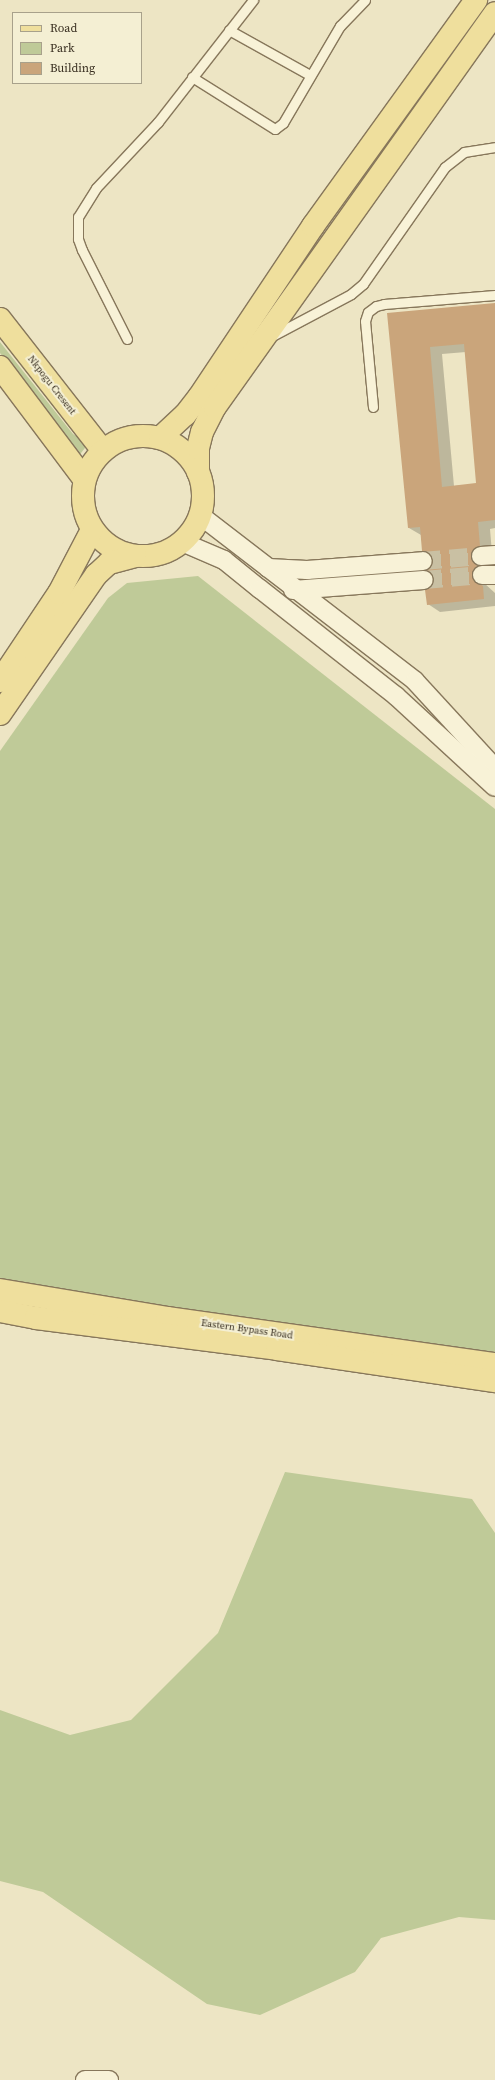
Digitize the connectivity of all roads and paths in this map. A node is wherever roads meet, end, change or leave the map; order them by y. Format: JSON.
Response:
{"nodes":[{"id":1,"x":253,"y":0,"type":"edge"},
{"id":2,"x":365,"y":0,"type":"edge"},
{"id":3,"x":476,"y":0,"type":"edge"},
{"id":4,"x":495,"y":12,"type":"edge"},
{"id":5,"x":229,"y":30,"type":"junction"},
{"id":6,"x":310,"y":75,"type":"junction"},
{"id":7,"x":192,"y":77,"type":"junction"},
{"id":8,"x":495,"y":147,"type":"edge"},
{"id":9,"x":495,"y":295,"type":"edge"},
{"id":10,"x":0,"y":319,"type":"edge"},
{"id":11,"x":127,"y":339,"type":"dead end"},
{"id":12,"x":262,"y":341,"type":"junction"},
{"id":13,"x":0,"y":367,"type":"edge"},
{"id":14,"x":373,"y":407,"type":"dead end"},
{"id":15,"x":160,"y":438,"type":"junction"},
{"id":16,"x":103,"y":451,"type":"junction"},
{"id":17,"x":198,"y":472,"type":"junction"},
{"id":18,"x":84,"y":479,"type":"junction"},
{"id":19,"x":200,"y":516,"type":"junction"},
{"id":20,"x":92,"y":530,"type":"junction"},
{"id":21,"x":182,"y":542,"type":"junction"},
{"id":22,"x":135,"y":556,"type":"junction"},
{"id":23,"x":423,"y":561,"type":"tunnel mouth"},
{"id":24,"x":267,"y":568,"type":"junction"},
{"id":25,"x":424,"y":580,"type":"tunnel mouth"},
{"id":26,"x":260,"y":589,"type":"junction"},
{"id":27,"x":297,"y":590,"type":"junction"},
{"id":28,"x":0,"y":681,"type":"edge"},
{"id":29,"x":0,"y":714,"type":"edge"},
{"id":30,"x":495,"y":768,"type":"edge"},
{"id":31,"x":495,"y":787,"type":"edge"},
{"id":32,"x":0,"y":1290,"type":"edge"},
{"id":33,"x":0,"y":1311,"type":"edge"},
{"id":34,"x":495,"y":1364,"type":"edge"},
{"id":35,"x":495,"y":1382,"type":"edge"},
{"id":36,"x":85,"y":2080,"type":"edge"},
{"id":37,"x":109,"y":2080,"type":"edge"}],
"edges":[{"from":1,"to":5,"type":"lane"},
{"from":2,"to":6,"type":"lane"},
{"from":3,"to":15,"type":"main road"},
{"from":4,"to":12,"type":"main road"},
{"from":5,"to":6,"type":"lane"},
{"from":5,"to":7,"type":"lane"},
{"from":6,"to":7,"type":"lane"},
{"from":7,"to":11,"type":"lane"},
{"from":8,"to":12,"type":"lane"},
{"from":9,"to":14,"type":"lane"},
{"from":10,"to":16,"type":"main road","name":"Nkpogu Cresent"},
{"from":12,"to":17,"type":"main road"},
{"from":13,"to":18,"type":"main road"},
{"from":15,"to":16,"type":"main road"},
{"from":15,"to":17,"type":"main road"},
{"from":16,"to":18,"type":"main road"},
{"from":17,"to":19,"type":"main road"},
{"from":18,"to":20,"type":"main road"},
{"from":19,"to":21,"type":"main road"},
{"from":19,"to":24,"type":"street"},
{"from":20,"to":22,"type":"main road"},
{"from":20,"to":28,"type":"main road"},
{"from":21,"to":22,"type":"main road"},
{"from":21,"to":26,"type":"street"},
{"from":22,"to":29,"type":"main road"},
{"from":23,"to":24,"type":"street"},
{"from":24,"to":27,"type":"street"},
{"from":25,"to":27,"type":"street"},
{"from":26,"to":27,"type":"street"},
{"from":26,"to":31,"type":"street"},
{"from":27,"to":30,"type":"street"},
{"from":32,"to":34,"type":"main road","name":"Eastern Bypass Road"},
{"from":33,"to":35,"type":"main road","name":"Eastern Bypass Road"},
{"from":36,"to":37,"type":"street"}]}
